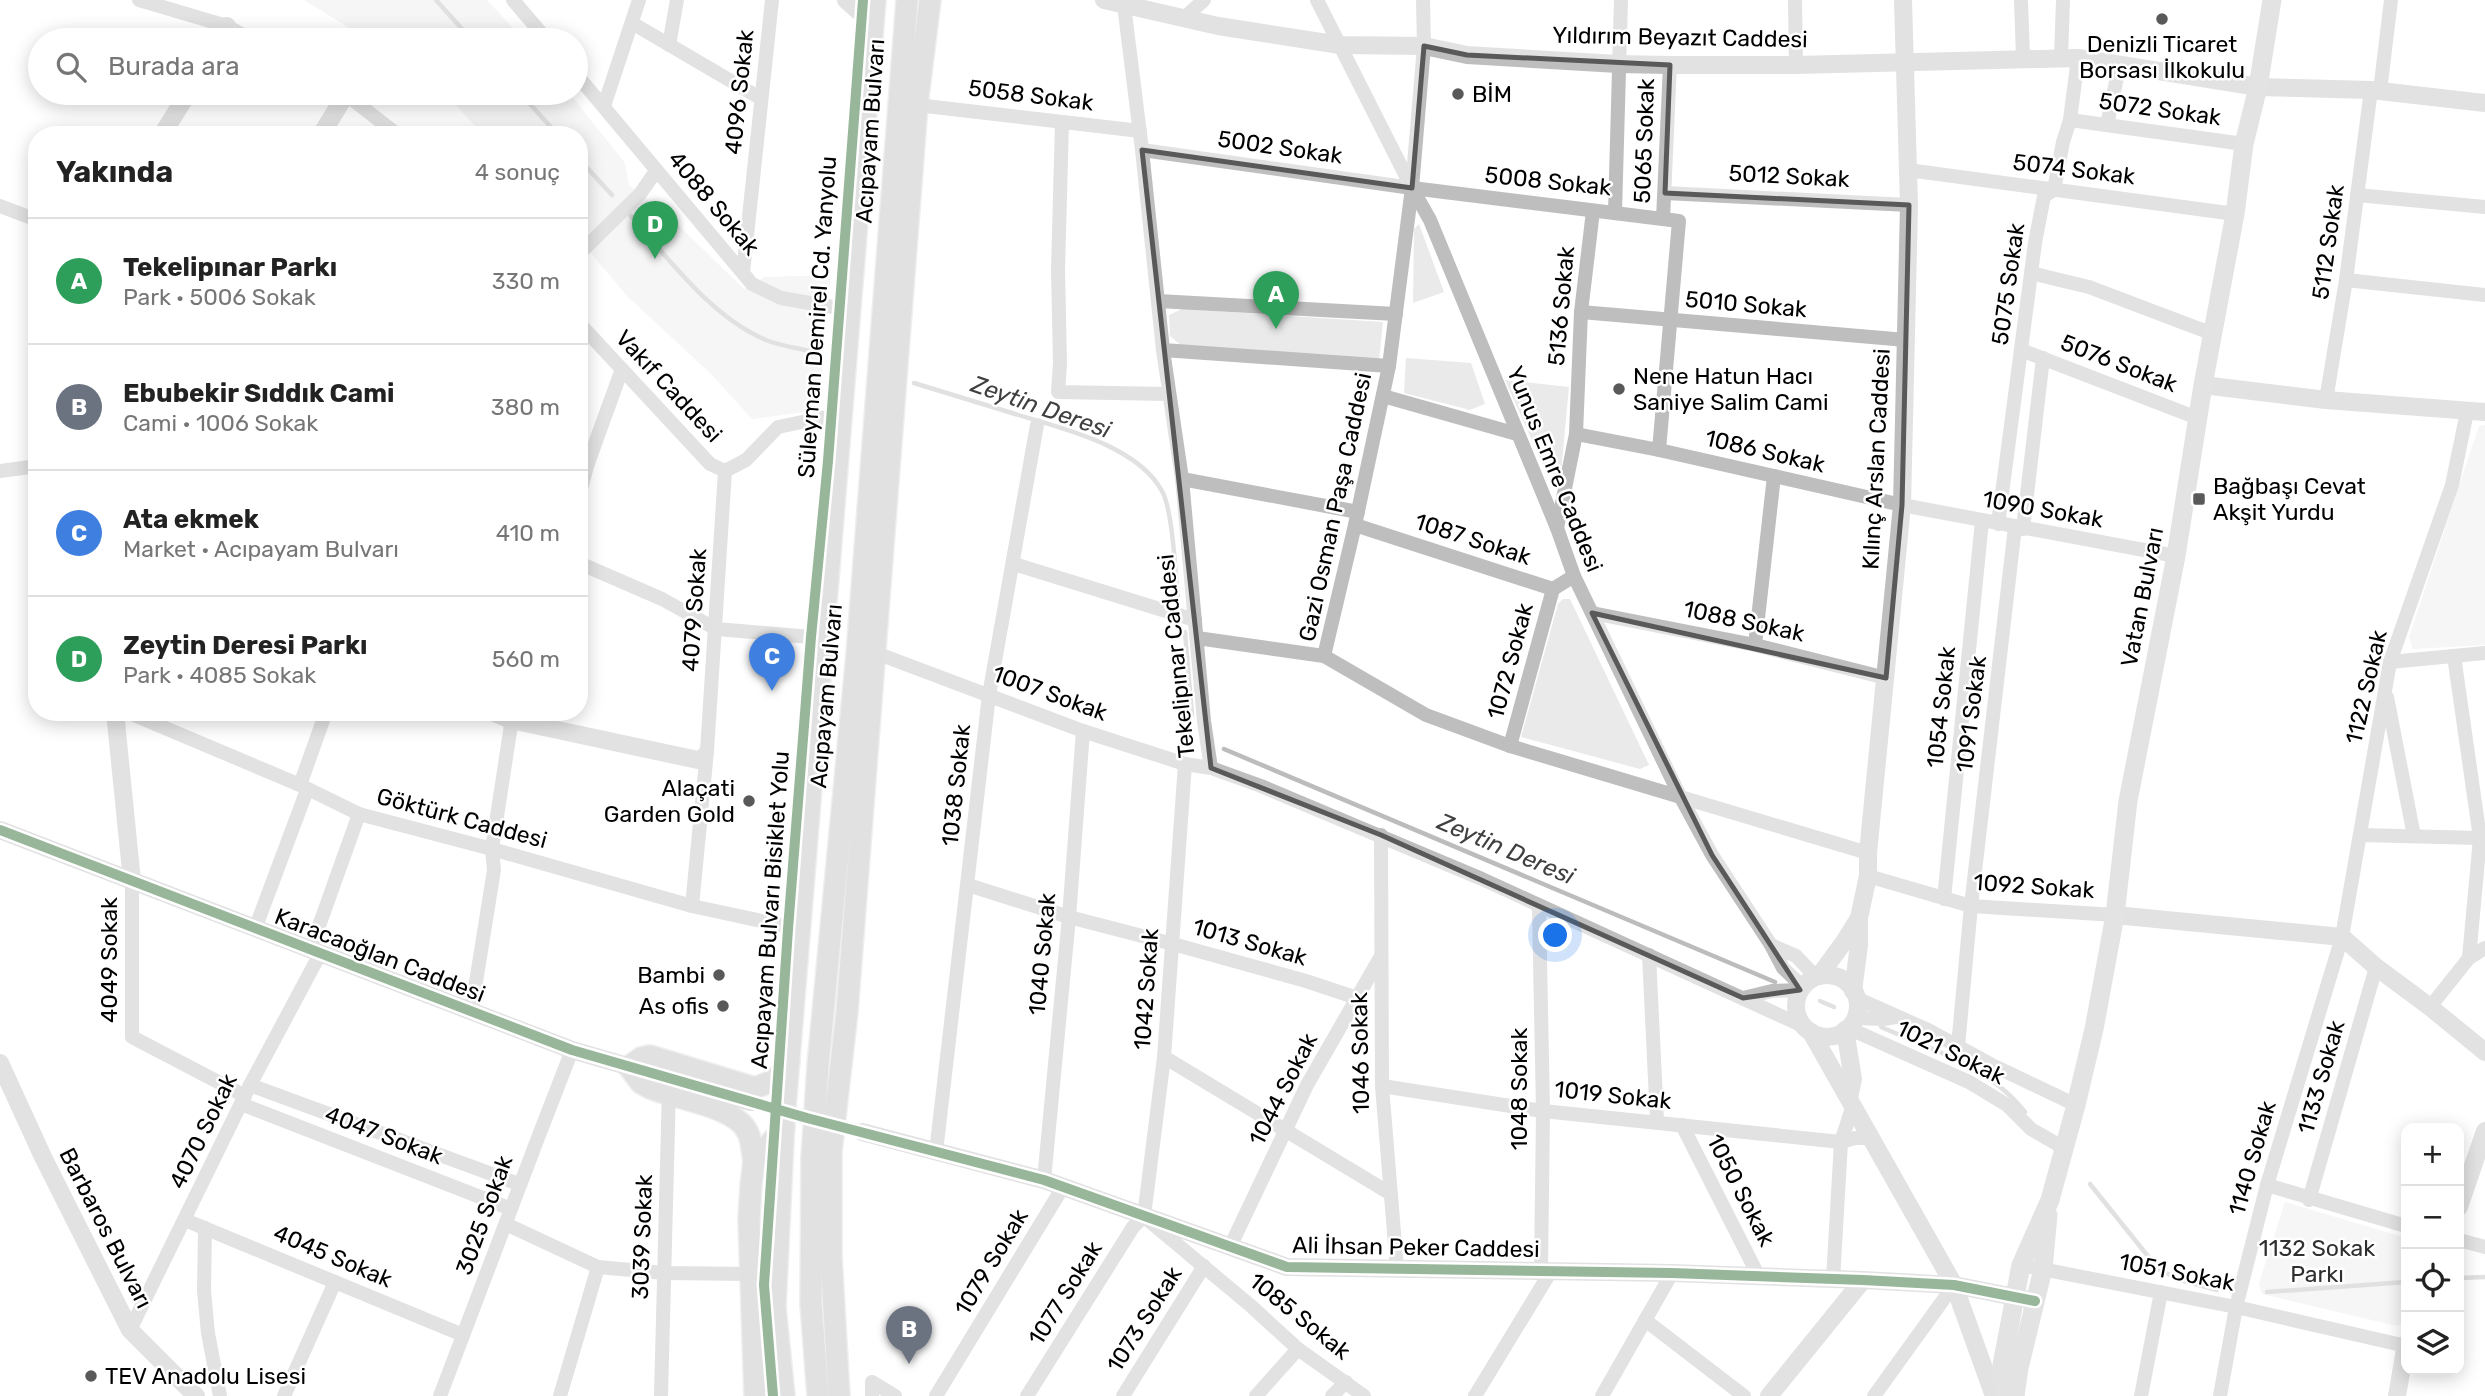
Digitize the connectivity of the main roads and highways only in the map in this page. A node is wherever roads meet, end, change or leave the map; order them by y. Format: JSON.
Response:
{"nodes":[{"id":1,"x":874,"y":0,"type":"edge"},
{"id":2,"x":922,"y":0,"type":"edge"},
{"id":3,"x":930,"y":0,"type":"edge"},
{"id":4,"x":2272,"y":0,"type":"edge"},
{"id":5,"x":906,"y":8,"type":"edge"},
{"id":6,"x":789,"y":1062,"type":"junction"},
{"id":7,"x":783,"y":1128,"type":"junction"},
{"id":8,"x":754,"y":1161,"type":"junction"},
{"id":9,"x":2049,"y":1200,"type":"junction"},
{"id":10,"x":755,"y":1396,"type":"edge"},
{"id":11,"x":784,"y":1396,"type":"edge"},
{"id":12,"x":818,"y":1396,"type":"edge"},
{"id":13,"x":839,"y":1396,"type":"edge"},
{"id":14,"x":2004,"y":1396,"type":"edge"},
{"id":15,"x":2015,"y":1396,"type":"edge"}],
"edges":[{"from":1,"to":6,"type":"main road","name":"Acıpayam Bulvarı"},
{"from":2,"to":5,"type":"main road"},
{"from":3,"to":13,"type":"main road"},
{"from":4,"to":9,"type":"main road","name":"Vatan Bulvarı"},
{"from":5,"to":12,"type":"main road","name":"Acıpayam Bulvarı"},
{"from":6,"to":7,"type":"main road","name":"Acıpayam Bulvarı"},
{"from":6,"to":8,"type":"main road"},
{"from":7,"to":8,"type":"main road"},
{"from":7,"to":11,"type":"main road","name":"Acıpayam Bulvarı"},
{"from":8,"to":10,"type":"main road"},
{"from":9,"to":14,"type":"main road","name":"Vatan Bulvarı"},
{"from":9,"to":15,"type":"main road","name":"Vatan Bulvarı"}]}
